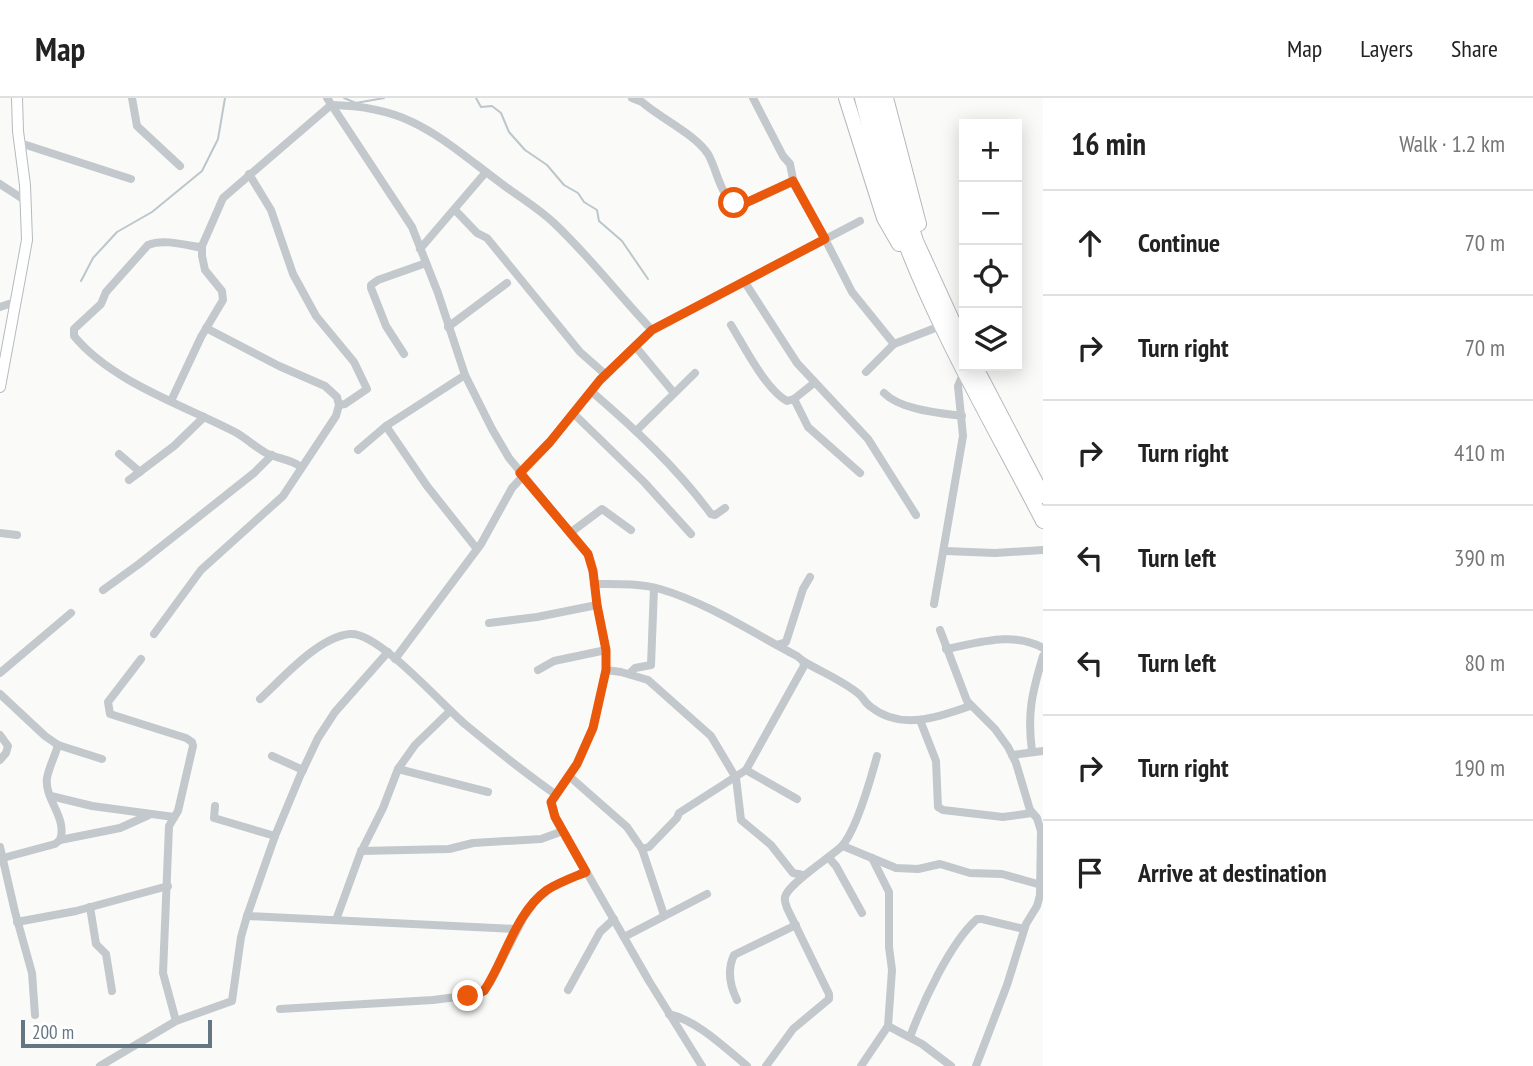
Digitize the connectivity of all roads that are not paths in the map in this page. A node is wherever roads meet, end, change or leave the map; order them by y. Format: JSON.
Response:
{"nodes":[{"id":1,"x":17,"y":98,"type":"edge"},
{"id":2,"x":132,"y":98,"type":"edge"},
{"id":3,"x":632,"y":98,"type":"edge"},
{"id":4,"x":753,"y":98,"type":"edge"},
{"id":5,"x":846,"y":98,"type":"edge"},
{"id":6,"x":862,"y":98,"type":"edge"},
{"id":7,"x":875,"y":98,"type":"edge"},
{"id":8,"x":886,"y":98,"type":"edge"},
{"id":9,"x":329,"y":102,"type":"edge"},
{"id":10,"x":20,"y":143,"type":"junction"},
{"id":11,"x":180,"y":166,"type":"dead end"},
{"id":12,"x":486,"y":172,"type":"junction"},
{"id":13,"x":249,"y":174,"type":"junction"},
{"id":14,"x":888,"y":174,"type":"junction"},
{"id":15,"x":131,"y":179,"type":"dead end"},
{"id":16,"x":793,"y":181,"type":"junction"},
{"id":17,"x":0,"y":184,"type":"edge"},
{"id":18,"x":26,"y":201,"type":"junction"},
{"id":19,"x":455,"y":211,"type":"junction"},
{"id":20,"x":860,"y":221,"type":"dead end"},
{"id":21,"x":825,"y":239,"type":"junction"},
{"id":22,"x":202,"y":246,"type":"junction"},
{"id":23,"x":420,"y":248,"type":"junction"},
{"id":24,"x":426,"y":263,"type":"junction"},
{"id":25,"x":744,"y":281,"type":"junction"},
{"id":26,"x":507,"y":283,"type":"dead end"},
{"id":27,"x":928,"y":283,"type":"junction"},
{"id":28,"x":15,"y":302,"type":"junction"},
{"id":29,"x":0,"y":307,"type":"edge"},
{"id":30,"x":943,"y":325,"type":"junction"},
{"id":31,"x":731,"y":326,"type":"dead end"},
{"id":32,"x":448,"y":327,"type":"junction"},
{"id":33,"x":206,"y":328,"type":"junction"},
{"id":34,"x":652,"y":330,"type":"junction"},
{"id":35,"x":959,"y":337,"type":"edge"},
{"id":36,"x":894,"y":344,"type":"junction"},
{"id":37,"x":635,"y":346,"type":"junction"},
{"id":38,"x":959,"y":350,"type":"edge"},
{"id":39,"x":404,"y":354,"type":"dead end"},
{"id":40,"x":968,"y":371,"type":"edge"},
{"id":41,"x":971,"y":371,"type":"edge"},
{"id":42,"x":972,"y":371,"type":"edge"},
{"id":43,"x":866,"y":372,"type":"dead end"},
{"id":44,"x":695,"y":373,"type":"dead end"},
{"id":45,"x":606,"y":375,"type":"junction"},
{"id":46,"x":465,"y":376,"type":"junction"},
{"id":47,"x":814,"y":383,"type":"junction"},
{"id":48,"x":0,"y":387,"type":"edge"},
{"id":49,"x":592,"y":392,"type":"junction"},
{"id":50,"x":674,"y":393,"type":"junction"},
{"id":51,"x":884,"y":393,"type":"dead end"},
{"id":52,"x":794,"y":399,"type":"junction"},
{"id":53,"x":171,"y":401,"type":"junction"},
{"id":54,"x":340,"y":402,"type":"junction"},
{"id":55,"x":574,"y":414,"type":"junction"},
{"id":56,"x":962,"y":415,"type":"junction"},
{"id":57,"x":204,"y":417,"type":"junction"},
{"id":58,"x":386,"y":426,"type":"junction"},
{"id":59,"x":636,"y":430,"type":"junction"},
{"id":60,"x":358,"y":450,"type":"dead end"},
{"id":61,"x":119,"y":454,"type":"dead end"},
{"id":62,"x":272,"y":455,"type":"junction"},
{"id":63,"x":301,"y":467,"type":"junction"},
{"id":64,"x":140,"y":472,"type":"junction"},
{"id":65,"x":860,"y":473,"type":"dead end"},
{"id":66,"x":522,"y":475,"type":"junction"},
{"id":67,"x":129,"y":480,"type":"dead end"},
{"id":68,"x":1043,"y":496,"type":"edge"},
{"id":69,"x":725,"y":508,"type":"dead end"},
{"id":70,"x":916,"y":515,"type":"dead end"},
{"id":71,"x":1043,"y":521,"type":"edge"},
{"id":72,"x":631,"y":530,"type":"dead end"},
{"id":73,"x":0,"y":533,"type":"edge"},
{"id":74,"x":570,"y":533,"type":"junction"},
{"id":75,"x":691,"y":534,"type":"dead end"},
{"id":76,"x":18,"y":535,"type":"dead end"},
{"id":77,"x":477,"y":549,"type":"junction"},
{"id":78,"x":1043,"y":550,"type":"edge"},
{"id":79,"x":945,"y":551,"type":"junction"},
{"id":80,"x":810,"y":578,"type":"dead end"},
{"id":81,"x":594,"y":584,"type":"junction"},
{"id":82,"x":654,"y":588,"type":"junction"},
{"id":83,"x":103,"y":590,"type":"dead end"},
{"id":84,"x":934,"y":604,"type":"dead end"},
{"id":85,"x":597,"y":605,"type":"junction"},
{"id":86,"x":71,"y":613,"type":"dead end"},
{"id":87,"x":489,"y":623,"type":"dead end"},
{"id":88,"x":940,"y":630,"type":"dead end"},
{"id":89,"x":154,"y":634,"type":"dead end"},
{"id":90,"x":777,"y":645,"type":"junction"},
{"id":91,"x":946,"y":649,"type":"junction"},
{"id":92,"x":1043,"y":649,"type":"edge"},
{"id":93,"x":606,"y":650,"type":"junction"},
{"id":94,"x":388,"y":652,"type":"junction"},
{"id":95,"x":1043,"y":656,"type":"edge"},
{"id":96,"x":141,"y":659,"type":"dead end"},
{"id":97,"x":396,"y":659,"type":"junction"},
{"id":98,"x":803,"y":661,"type":"junction"},
{"id":99,"x":538,"y":670,"type":"dead end"},
{"id":100,"x":606,"y":670,"type":"junction"},
{"id":101,"x":0,"y":673,"type":"edge"},
{"id":102,"x":629,"y":674,"type":"junction"},
{"id":103,"x":0,"y":694,"type":"edge"},
{"id":104,"x":260,"y":699,"type":"dead end"},
{"id":105,"x":970,"y":706,"type":"junction"},
{"id":106,"x":450,"y":711,"type":"junction"},
{"id":107,"x":920,"y":720,"type":"junction"},
{"id":108,"x":0,"y":735,"type":"edge"},
{"id":109,"x":58,"y":745,"type":"junction"},
{"id":110,"x":1032,"y":751,"type":"junction"},
{"id":111,"x":1043,"y":751,"type":"edge"},
{"id":112,"x":1012,"y":755,"type":"junction"},
{"id":113,"x":272,"y":756,"type":"dead end"},
{"id":114,"x":877,"y":756,"type":"dead end"},
{"id":115,"x":102,"y":759,"type":"dead end"},
{"id":116,"x":0,"y":760,"type":"edge"},
{"id":117,"x":398,"y":769,"type":"junction"},
{"id":118,"x":303,"y":770,"type":"junction"},
{"id":119,"x":746,"y":770,"type":"junction"},
{"id":120,"x":569,"y":776,"type":"junction"},
{"id":121,"x":736,"y":778,"type":"junction"},
{"id":122,"x":488,"y":792,"type":"dead end"},
{"id":123,"x":555,"y":794,"type":"junction"},
{"id":124,"x":51,"y":796,"type":"junction"},
{"id":125,"x":797,"y":799,"type":"dead end"},
{"id":126,"x":215,"y":806,"type":"dead end"},
{"id":127,"x":1032,"y":813,"type":"junction"},
{"id":128,"x":149,"y":815,"type":"junction"},
{"id":129,"x":174,"y":817,"type":"junction"},
{"id":130,"x":563,"y":831,"type":"junction"},
{"id":131,"x":275,"y":836,"type":"junction"},
{"id":132,"x":60,"y":840,"type":"junction"},
{"id":133,"x":843,"y":846,"type":"junction"},
{"id":134,"x":0,"y":847,"type":"edge"},
{"id":135,"x":642,"y":849,"type":"junction"},
{"id":136,"x":361,"y":851,"type":"junction"},
{"id":137,"x":3,"y":858,"type":"junction"},
{"id":138,"x":829,"y":858,"type":"junction"},
{"id":139,"x":872,"y":858,"type":"junction"},
{"id":140,"x":586,"y":872,"type":"junction"},
{"id":141,"x":803,"y":875,"type":"junction"},
{"id":142,"x":1041,"y":885,"type":"junction"},
{"id":143,"x":168,"y":886,"type":"junction"},
{"id":144,"x":707,"y":894,"type":"dead end"},
{"id":145,"x":90,"y":906,"type":"junction"},
{"id":146,"x":1040,"y":906,"type":"edge"},
{"id":147,"x":862,"y":913,"type":"dead end"},
{"id":148,"x":664,"y":915,"type":"junction"},
{"id":149,"x":247,"y":916,"type":"junction"},
{"id":150,"x":614,"y":919,"type":"junction"},
{"id":151,"x":336,"y":920,"type":"junction"},
{"id":152,"x":17,"y":922,"type":"junction"},
{"id":153,"x":796,"y":925,"type":"junction"},
{"id":154,"x":517,"y":929,"type":"junction"},
{"id":155,"x":1024,"y":929,"type":"junction"},
{"id":156,"x":624,"y":937,"type":"junction"},
{"id":157,"x":568,"y":990,"type":"dead end"},
{"id":158,"x":112,"y":991,"type":"dead end"},
{"id":159,"x":737,"y":1000,"type":"dead end"},
{"id":160,"x":279,"y":1009,"type":"dead end"},
{"id":161,"x":669,"y":1014,"type":"junction"},
{"id":162,"x":35,"y":1015,"type":"dead end"},
{"id":163,"x":176,"y":1021,"type":"junction"},
{"id":164,"x":888,"y":1026,"type":"junction"},
{"id":165,"x":910,"y":1037,"type":"junction"},
{"id":166,"x":100,"y":1066,"type":"edge"},
{"id":167,"x":702,"y":1066,"type":"edge"},
{"id":168,"x":747,"y":1066,"type":"edge"},
{"id":169,"x":766,"y":1066,"type":"edge"},
{"id":170,"x":861,"y":1066,"type":"edge"},
{"id":171,"x":951,"y":1066,"type":"edge"},
{"id":172,"x":976,"y":1066,"type":"edge"}],
"edges":[{"from":1,"to":10,"type":"street"},
{"from":2,"to":11,"type":"street"},
{"from":3,"to":16,"type":"street"},
{"from":4,"to":16,"type":"street"},
{"from":5,"to":27,"type":"highway"},
{"from":6,"to":14,"type":"highway"},
{"from":7,"to":14,"type":"highway"},
{"from":8,"to":27,"type":"highway"},
{"from":9,"to":12,"type":"street"},
{"from":9,"to":13,"type":"street"},
{"from":9,"to":23,"type":"street"},
{"from":10,"to":15,"type":"street"},
{"from":10,"to":18,"type":"street"},
{"from":12,"to":19,"type":"street"},
{"from":12,"to":34,"type":"street"},
{"from":13,"to":22,"type":"street"},
{"from":13,"to":54,"type":"street"},
{"from":14,"to":27,"type":"highway"},
{"from":16,"to":21,"type":"street"},
{"from":17,"to":18,"type":"street"},
{"from":18,"to":28,"type":"street"},
{"from":19,"to":23,"type":"street"},
{"from":19,"to":45,"type":"street"},
{"from":20,"to":21,"type":"street"},
{"from":21,"to":25,"type":"street"},
{"from":21,"to":36,"type":"street"},
{"from":22,"to":33,"type":"street"},
{"from":22,"to":53,"type":"street"},
{"from":23,"to":24,"type":"street"},
{"from":24,"to":32,"type":"street"},
{"from":24,"to":39,"type":"street"},
{"from":25,"to":34,"type":"street"},
{"from":25,"to":47,"type":"street"},
{"from":26,"to":32,"type":"street"},
{"from":27,"to":30,"type":"highway"},
{"from":27,"to":35,"type":"highway"},
{"from":28,"to":29,"type":"street"},
{"from":28,"to":48,"type":"street"},
{"from":30,"to":36,"type":"street"},
{"from":30,"to":38,"type":"highway"},
{"from":31,"to":52,"type":"street"},
{"from":32,"to":46,"type":"street"},
{"from":33,"to":53,"type":"street"},
{"from":33,"to":54,"type":"street"},
{"from":34,"to":37,"type":"street"},
{"from":36,"to":43,"type":"street"},
{"from":37,"to":45,"type":"street"},
{"from":37,"to":50,"type":"street"},
{"from":40,"to":56,"type":"street"},
{"from":41,"to":71,"type":"highway"},
{"from":42,"to":68,"type":"highway"},
{"from":44,"to":50,"type":"street"},
{"from":45,"to":49,"type":"street"},
{"from":46,"to":58,"type":"street"},
{"from":46,"to":66,"type":"street"},
{"from":47,"to":52,"type":"street"},
{"from":47,"to":70,"type":"street"},
{"from":49,"to":55,"type":"street"},
{"from":49,"to":59,"type":"street"},
{"from":50,"to":59,"type":"street"},
{"from":51,"to":56,"type":"street"},
{"from":52,"to":65,"type":"street"},
{"from":53,"to":57,"type":"street"},
{"from":54,"to":63,"type":"street"},
{"from":55,"to":66,"type":"street"},
{"from":55,"to":75,"type":"street"},
{"from":56,"to":79,"type":"street"},
{"from":57,"to":62,"type":"street"},
{"from":57,"to":64,"type":"street"},
{"from":58,"to":60,"type":"street"},
{"from":58,"to":77,"type":"street"},
{"from":59,"to":69,"type":"street"},
{"from":61,"to":64,"type":"street"},
{"from":62,"to":63,"type":"street"},
{"from":62,"to":83,"type":"street"},
{"from":63,"to":89,"type":"street"},
{"from":64,"to":67,"type":"street"},
{"from":66,"to":74,"type":"street"},
{"from":66,"to":77,"type":"street"},
{"from":72,"to":74,"type":"street"},
{"from":73,"to":76,"type":"street"},
{"from":74,"to":81,"type":"street"},
{"from":77,"to":97,"type":"street"},
{"from":78,"to":79,"type":"street"},
{"from":79,"to":84,"type":"street"},
{"from":80,"to":90,"type":"street"},
{"from":81,"to":82,"type":"street"},
{"from":81,"to":85,"type":"street"},
{"from":82,"to":90,"type":"street"},
{"from":82,"to":102,"type":"street"},
{"from":85,"to":87,"type":"street"},
{"from":85,"to":93,"type":"street"},
{"from":86,"to":101,"type":"street"},
{"from":88,"to":91,"type":"street"},
{"from":90,"to":98,"type":"street"},
{"from":91,"to":92,"type":"street"},
{"from":91,"to":105,"type":"street"},
{"from":93,"to":99,"type":"street"},
{"from":93,"to":100,"type":"street"},
{"from":94,"to":97,"type":"street"},
{"from":94,"to":104,"type":"street"},
{"from":94,"to":118,"type":"street"},
{"from":95,"to":110,"type":"street"},
{"from":96,"to":129,"type":"street"},
{"from":97,"to":106,"type":"street"},
{"from":98,"to":107,"type":"street"},
{"from":98,"to":119,"type":"street"},
{"from":100,"to":102,"type":"street"},
{"from":100,"to":120,"type":"street"},
{"from":102,"to":121,"type":"street"},
{"from":103,"to":109,"type":"street"},
{"from":105,"to":107,"type":"street"},
{"from":105,"to":112,"type":"street"},
{"from":106,"to":117,"type":"street"},
{"from":106,"to":123,"type":"street"},
{"from":107,"to":127,"type":"street"},
{"from":108,"to":116,"type":"street"},
{"from":109,"to":115,"type":"street"},
{"from":109,"to":124,"type":"street"},
{"from":110,"to":111,"type":"street"},
{"from":110,"to":112,"type":"street"},
{"from":112,"to":127,"type":"street"},
{"from":113,"to":118,"type":"street"},
{"from":114,"to":133,"type":"street"},
{"from":117,"to":122,"type":"street"},
{"from":117,"to":136,"type":"street"},
{"from":118,"to":131,"type":"street"},
{"from":119,"to":121,"type":"street"},
{"from":119,"to":125,"type":"street"},
{"from":120,"to":123,"type":"street"},
{"from":120,"to":135,"type":"street"},
{"from":121,"to":135,"type":"street"},
{"from":121,"to":141,"type":"street"},
{"from":123,"to":130,"type":"street"},
{"from":124,"to":128,"type":"street"},
{"from":124,"to":132,"type":"street"},
{"from":126,"to":131,"type":"street"},
{"from":127,"to":142,"type":"street"},
{"from":128,"to":129,"type":"street"},
{"from":128,"to":132,"type":"street"},
{"from":129,"to":143,"type":"street"},
{"from":130,"to":136,"type":"street"},
{"from":130,"to":140,"type":"street"},
{"from":131,"to":149,"type":"street"},
{"from":132,"to":137,"type":"street"},
{"from":133,"to":138,"type":"street"},
{"from":133,"to":139,"type":"street"},
{"from":134,"to":137,"type":"street"},
{"from":135,"to":148,"type":"street"},
{"from":136,"to":151,"type":"street"},
{"from":137,"to":152,"type":"street"},
{"from":138,"to":141,"type":"street"},
{"from":138,"to":147,"type":"street"},
{"from":139,"to":142,"type":"street"},
{"from":139,"to":164,"type":"street"},
{"from":140,"to":150,"type":"street"},
{"from":140,"to":154,"type":"street"},
{"from":141,"to":153,"type":"street"},
{"from":142,"to":146,"type":"street"},
{"from":143,"to":145,"type":"street"},
{"from":143,"to":163,"type":"street"},
{"from":144,"to":148,"type":"street"},
{"from":145,"to":152,"type":"street"},
{"from":145,"to":158,"type":"street"},
{"from":146,"to":155,"type":"street"},
{"from":148,"to":156,"type":"street"},
{"from":149,"to":151,"type":"street"},
{"from":149,"to":163,"type":"street"},
{"from":150,"to":156,"type":"street"},
{"from":150,"to":157,"type":"street"},
{"from":151,"to":154,"type":"street"},
{"from":152,"to":162,"type":"street"},
{"from":153,"to":159,"type":"street"},
{"from":153,"to":169,"type":"street"},
{"from":154,"to":160,"type":"street"},
{"from":155,"to":165,"type":"street"},
{"from":155,"to":172,"type":"street"},
{"from":156,"to":161,"type":"street"},
{"from":161,"to":167,"type":"street"},
{"from":161,"to":168,"type":"street"},
{"from":163,"to":166,"type":"street"},
{"from":164,"to":165,"type":"street"},
{"from":164,"to":170,"type":"street"},
{"from":165,"to":171,"type":"street"}]}
